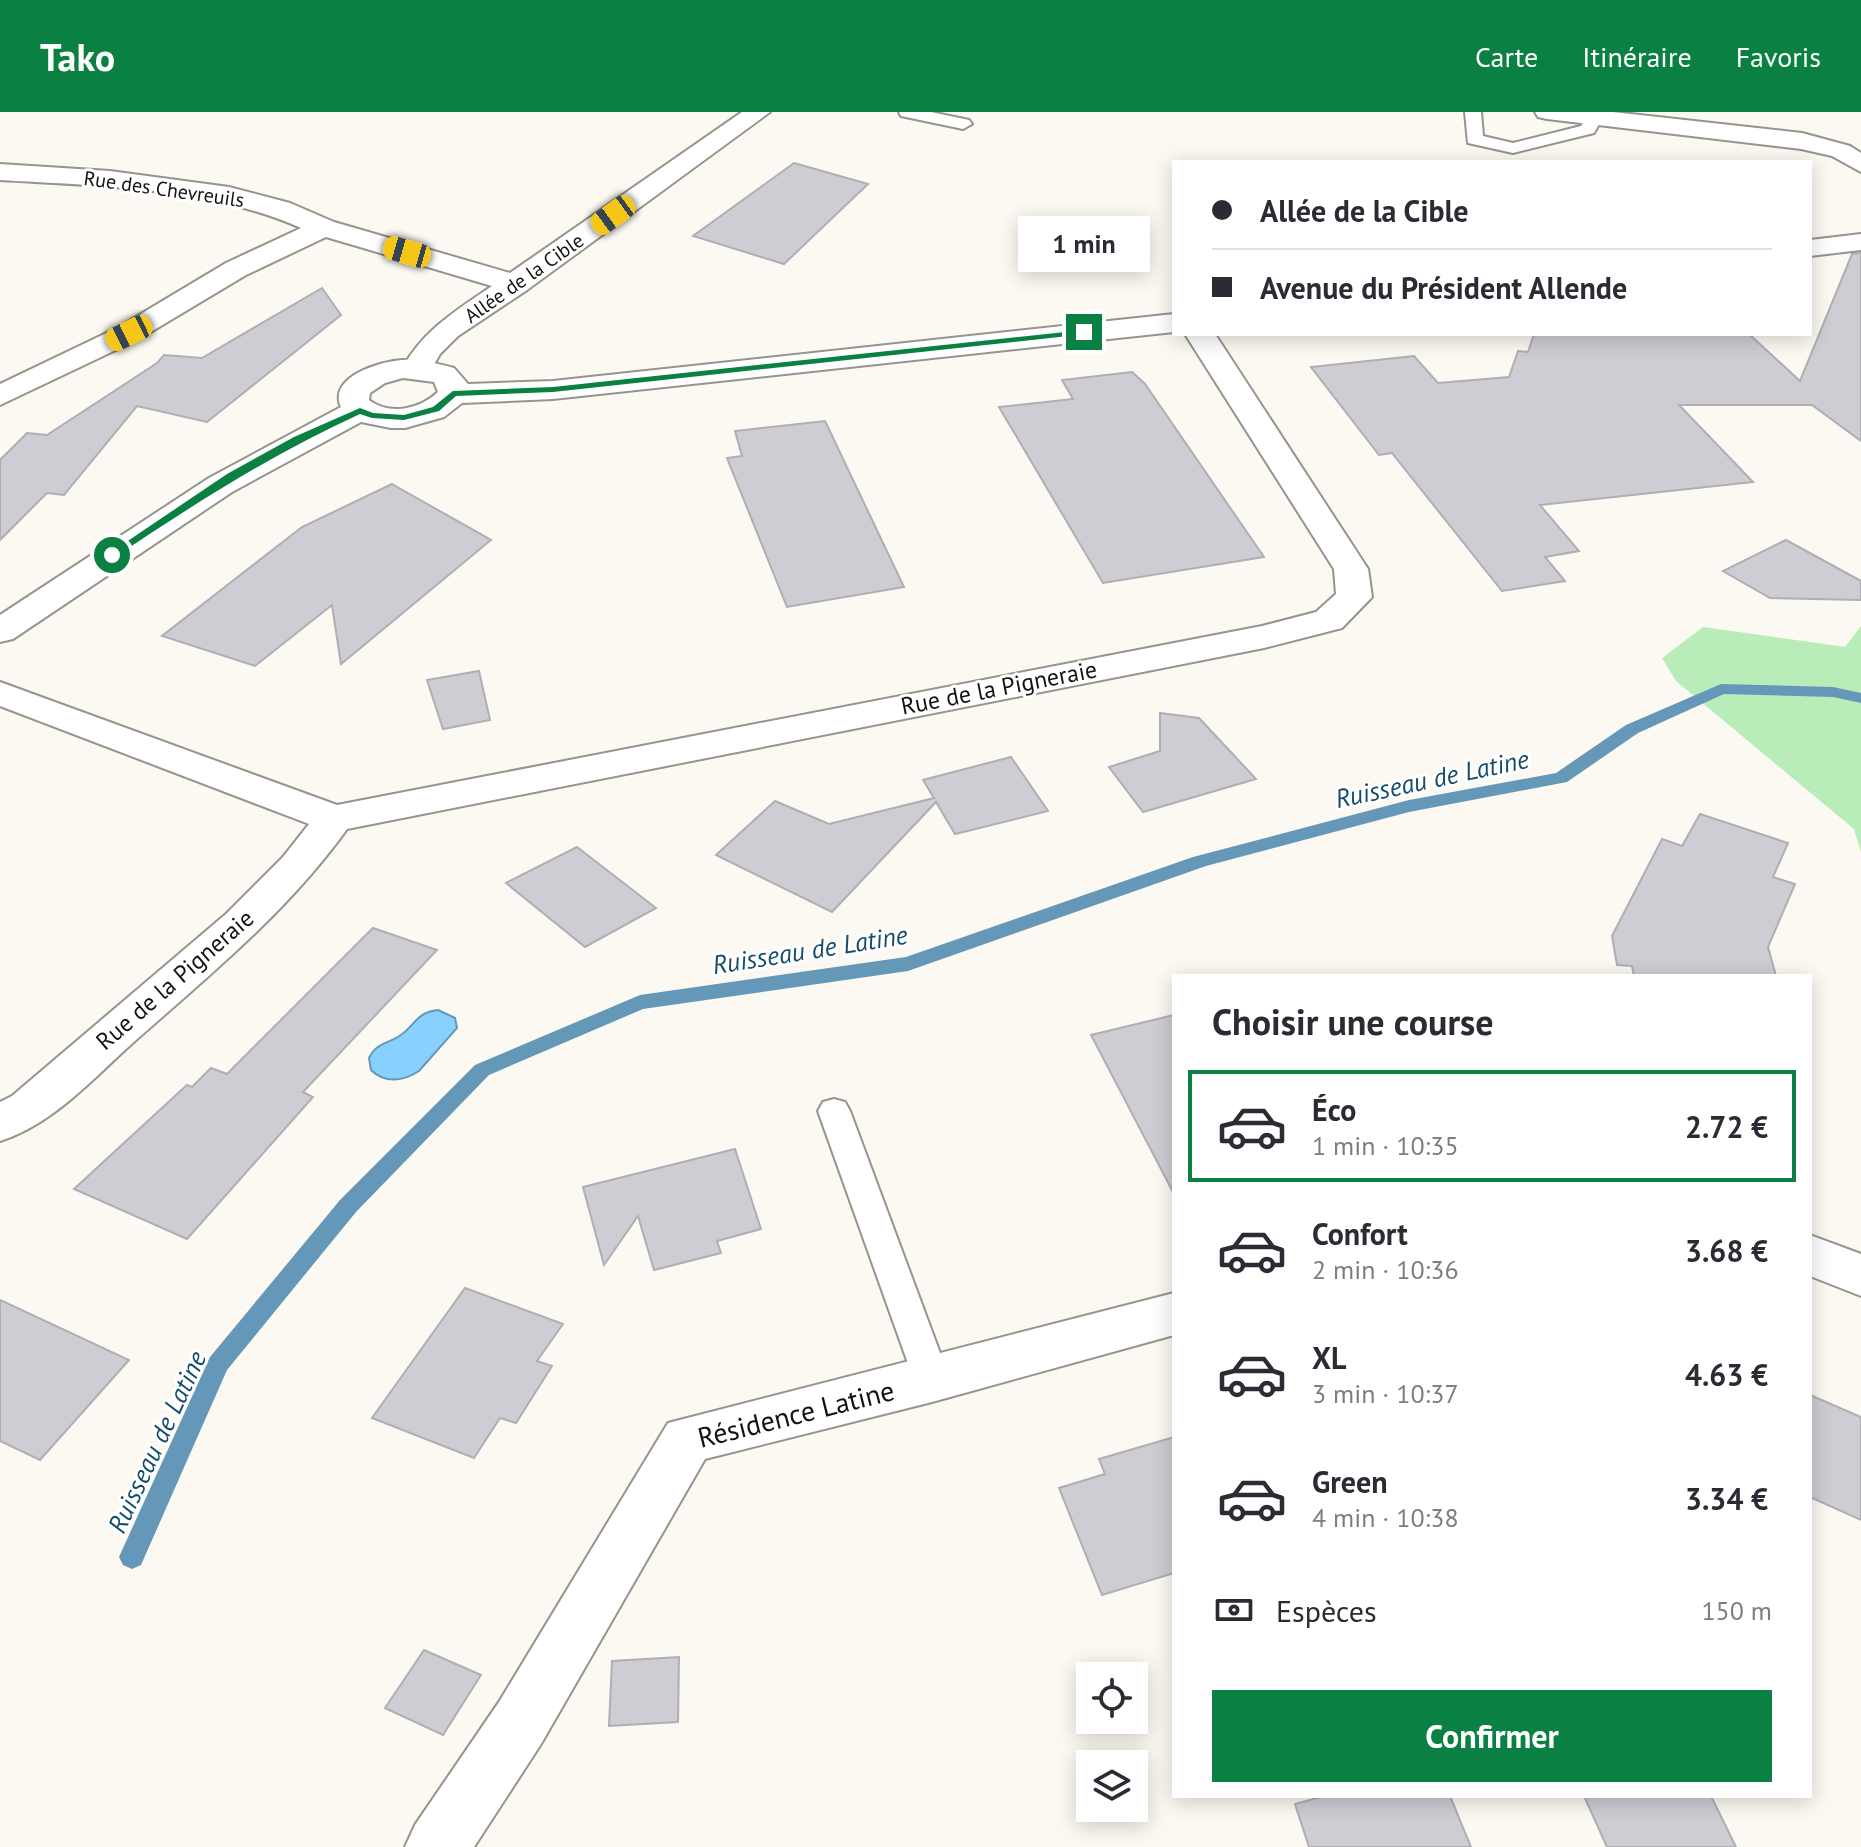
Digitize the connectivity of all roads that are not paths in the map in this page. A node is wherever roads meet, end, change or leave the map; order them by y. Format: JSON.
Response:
{"nodes":[{"id":1,"x":758,"y":112,"type":"edge"},
{"id":2,"x":907,"y":112,"type":"edge"},
{"id":3,"x":1473,"y":112,"type":"edge"},
{"id":4,"x":1547,"y":112,"type":"edge"},
{"id":5,"x":1593,"y":119,"type":"junction"},
{"id":6,"x":963,"y":124,"type":"dead end"},
{"id":7,"x":1854,"y":153,"type":"edge"},
{"id":8,"x":0,"y":172,"type":"edge"},
{"id":9,"x":324,"y":228,"type":"junction"},
{"id":10,"x":1861,"y":242,"type":"edge"},
{"id":11,"x":1812,"y":248,"type":"edge"},
{"id":12,"x":517,"y":284,"type":"junction"},
{"id":13,"x":1172,"y":323,"type":"edge"},
{"id":14,"x":1201,"y":336,"type":"edge"},
{"id":15,"x":417,"y":369,"type":"junction"},
{"id":16,"x":453,"y":394,"type":"junction"},
{"id":17,"x":0,"y":396,"type":"edge"},
{"id":18,"x":360,"y":410,"type":"junction"},
{"id":19,"x":0,"y":631,"type":"edge"},
{"id":20,"x":0,"y":693,"type":"edge"},
{"id":21,"x":334,"y":819,"type":"junction"},
{"id":22,"x":834,"y":1111,"type":"dead end"},
{"id":23,"x":0,"y":1123,"type":"edge"},
{"id":24,"x":1812,"y":1256,"type":"edge"},
{"id":25,"x":1861,"y":1275,"type":"edge"},
{"id":26,"x":1172,"y":1315,"type":"edge"},
{"id":27,"x":932,"y":1380,"type":"junction"},
{"id":28,"x":437,"y":1847,"type":"edge"}],
"edges":[{"from":1,"to":12,"type":"street","name":"Allée de la Cible"},
{"from":2,"to":6,"type":"lane"},
{"from":3,"to":5,"type":"lane"},
{"from":4,"to":5,"type":"street"},
{"from":5,"to":7,"type":"street"},
{"from":8,"to":9,"type":"street","name":"Rue des Chevreuils"},
{"from":9,"to":12,"type":"street","name":"Rue des Chevreuils"},
{"from":9,"to":17,"type":"street"},
{"from":10,"to":11,"type":"street"},
{"from":12,"to":15,"type":"street","name":"Allée de la Cible"},
{"from":13,"to":16,"type":"street"},
{"from":14,"to":21,"type":"street","name":"Rue de la Pigneraie"},
{"from":15,"to":16,"type":"street"},
{"from":15,"to":18,"type":"street"},
{"from":16,"to":18,"type":"street"},
{"from":18,"to":19,"type":"street"},
{"from":20,"to":21,"type":"street"},
{"from":21,"to":23,"type":"street","name":"Rue de la Pigneraie"},
{"from":22,"to":27,"type":"lane"},
{"from":24,"to":25,"type":"street"},
{"from":26,"to":27,"type":"street","name":"Résidence Latine"},
{"from":27,"to":28,"type":"street","name":"Résidence Latine"}]}
